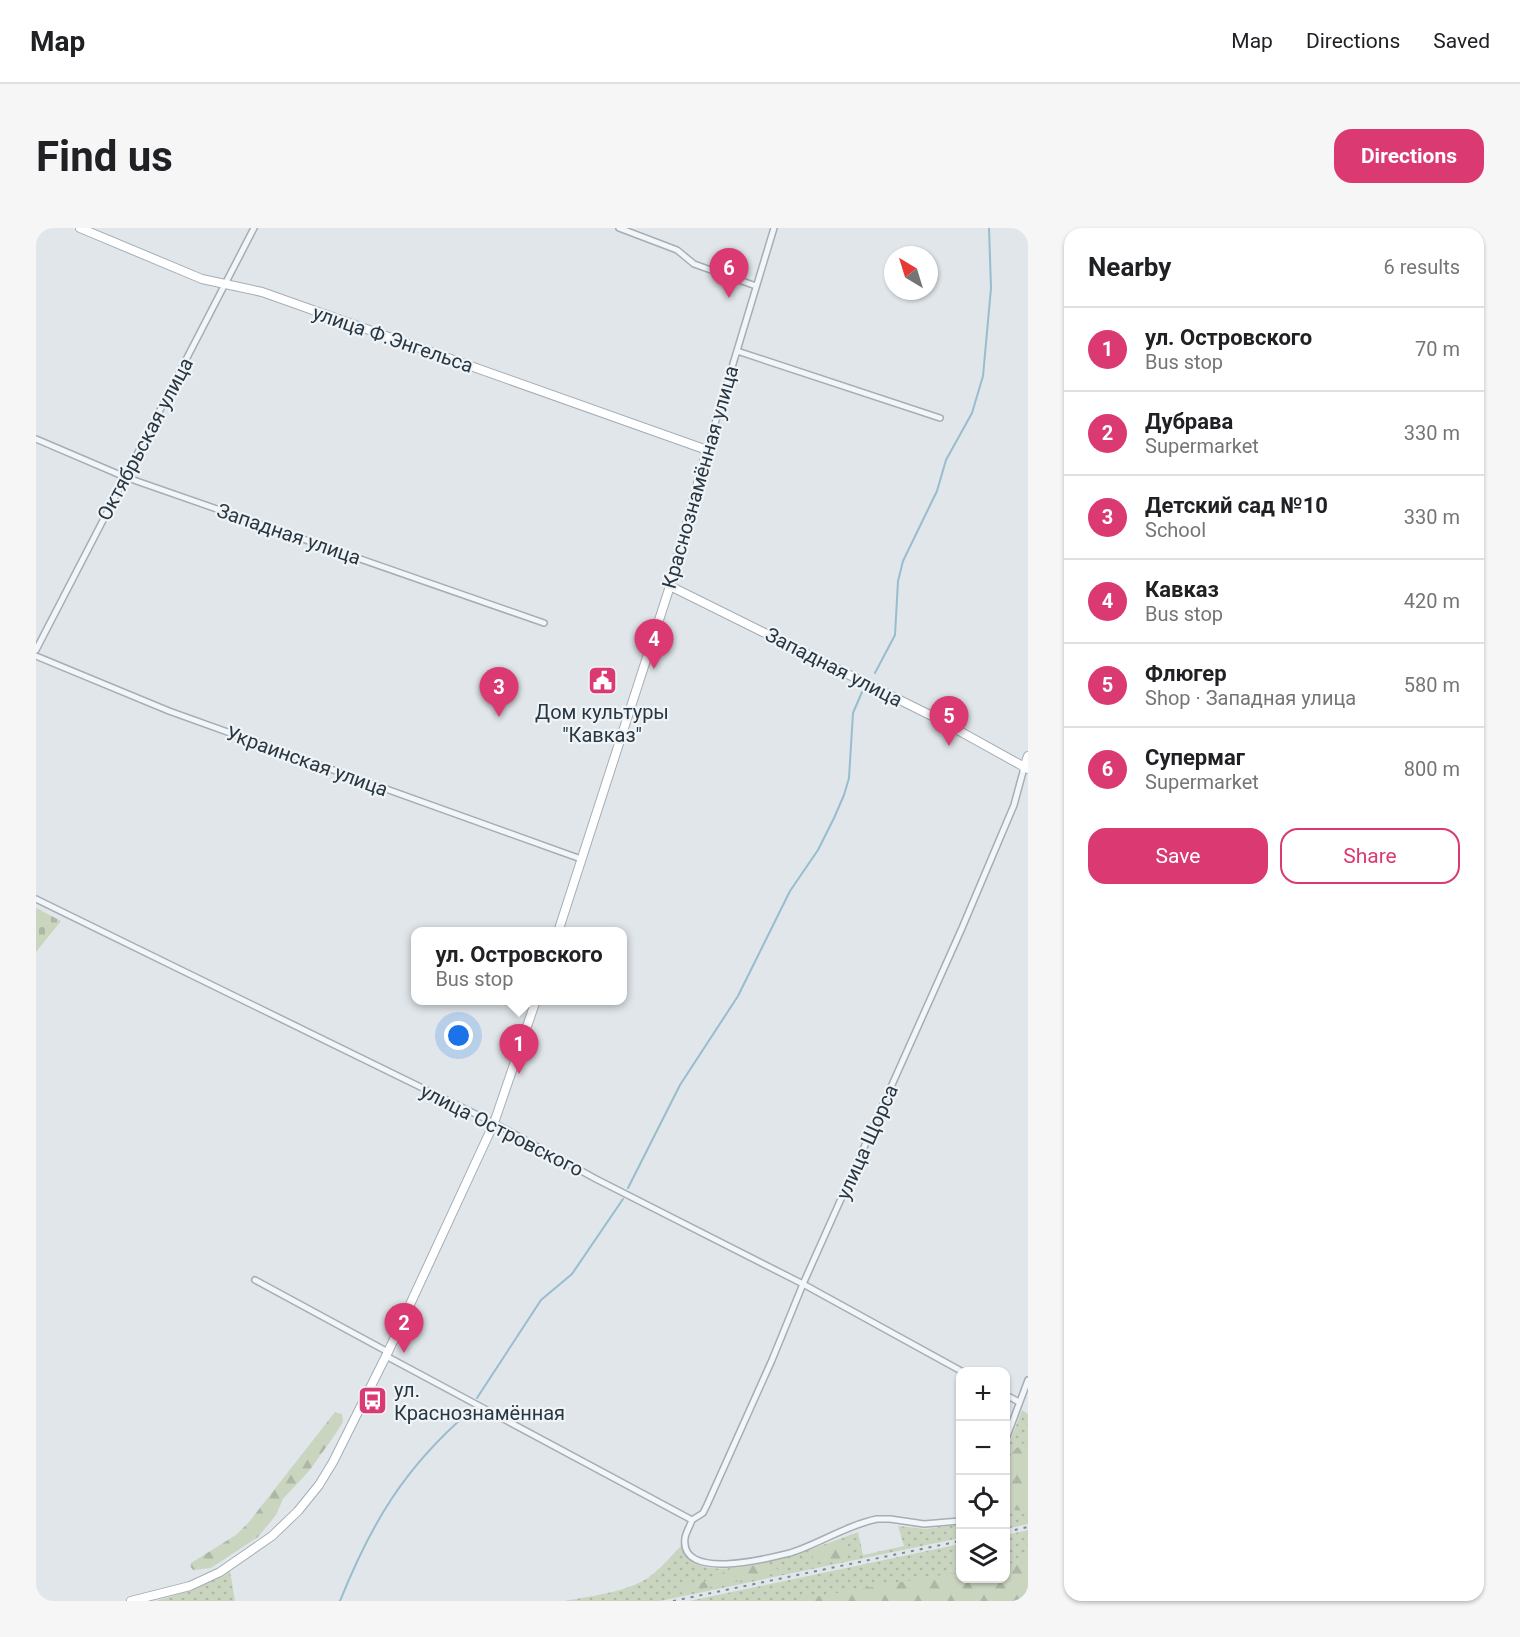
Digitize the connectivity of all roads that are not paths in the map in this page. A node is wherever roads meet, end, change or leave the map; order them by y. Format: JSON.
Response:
{"nodes":[{"id":1,"x":80,"y":228,"type":"edge"},
{"id":2,"x":254,"y":228,"type":"edge"},
{"id":3,"x":619,"y":228,"type":"edge"},
{"id":4,"x":774,"y":228,"type":"edge"},
{"id":5,"x":226,"y":285,"type":"junction"},
{"id":6,"x":756,"y":286,"type":"junction"},
{"id":7,"x":737,"y":351,"type":"junction"},
{"id":8,"x":940,"y":418,"type":"dead end"},
{"id":9,"x":36,"y":439,"type":"edge"},
{"id":10,"x":707,"y":450,"type":"junction"},
{"id":11,"x":125,"y":477,"type":"junction"},
{"id":12,"x":670,"y":586,"type":"junction"},
{"id":13,"x":544,"y":623,"type":"dead end"},
{"id":14,"x":36,"y":650,"type":"edge"},
{"id":15,"x":36,"y":656,"type":"edge"},
{"id":16,"x":1028,"y":756,"type":"edge"},
{"id":17,"x":1026,"y":768,"type":"edge"},
{"id":18,"x":581,"y":859,"type":"junction"},
{"id":19,"x":36,"y":899,"type":"edge"},
{"id":20,"x":560,"y":927,"type":"edge"},
{"id":21,"x":534,"y":1005,"type":"edge"},
{"id":22,"x":494,"y":1123,"type":"junction"},
{"id":23,"x":255,"y":1280,"type":"dead end"},
{"id":24,"x":803,"y":1284,"type":"junction"},
{"id":25,"x":387,"y":1354,"type":"junction"},
{"id":26,"x":956,"y":1367,"type":"edge"},
{"id":27,"x":1028,"y":1380,"type":"edge"},
{"id":28,"x":1010,"y":1398,"type":"edge"},
{"id":29,"x":1019,"y":1402,"type":"junction"},
{"id":30,"x":1010,"y":1426,"type":"edge"},
{"id":31,"x":692,"y":1520,"type":"junction"},
{"id":32,"x":956,"y":1521,"type":"edge"},
{"id":33,"x":131,"y":1601,"type":"edge"}],
"edges":[{"from":1,"to":5,"type":"main road","name":"улица Ф.Энгельса"},
{"from":2,"to":5,"type":"street","name":"Октябрьская улица"},
{"from":3,"to":6,"type":"street"},
{"from":4,"to":6,"type":"street","name":"Краснознамённая улица"},
{"from":5,"to":10,"type":"main road","name":"улица Ф.Энгельса"},
{"from":5,"to":11,"type":"street","name":"Октябрьская улица"},
{"from":6,"to":7,"type":"street","name":"Краснознамённая улица"},
{"from":7,"to":8,"type":"street"},
{"from":7,"to":10,"type":"street","name":"Краснознамённая улица"},
{"from":9,"to":11,"type":"street","name":"Западная улица"},
{"from":10,"to":12,"type":"main road","name":"Краснознамённая улица"},
{"from":11,"to":13,"type":"street","name":"Западная улица"},
{"from":11,"to":14,"type":"street","name":"Октябрьская улица"},
{"from":12,"to":17,"type":"main road","name":"Западная улица"},
{"from":12,"to":18,"type":"main road","name":"Краснознамённая улица"},
{"from":15,"to":18,"type":"street","name":"Украинская улица"},
{"from":16,"to":17,"type":"main road","name":"улица Щорса"},
{"from":17,"to":24,"type":"street","name":"улица Щорса"},
{"from":18,"to":20,"type":"main road","name":"Краснознамённая улица"},
{"from":19,"to":22,"type":"street","name":"улица Островского"},
{"from":21,"to":22,"type":"main road"},
{"from":22,"to":24,"type":"street","name":"улица Островского"},
{"from":22,"to":25,"type":"main road"},
{"from":23,"to":25,"type":"street"},
{"from":24,"to":26,"type":"street","name":"улица Островского"},
{"from":24,"to":31,"type":"street","name":"улица Щорса"},
{"from":25,"to":31,"type":"street"},
{"from":25,"to":33,"type":"main road"},
{"from":27,"to":29,"type":"street"},
{"from":28,"to":29,"type":"street"},
{"from":29,"to":30,"type":"street"},
{"from":31,"to":32,"type":"street"}]}
